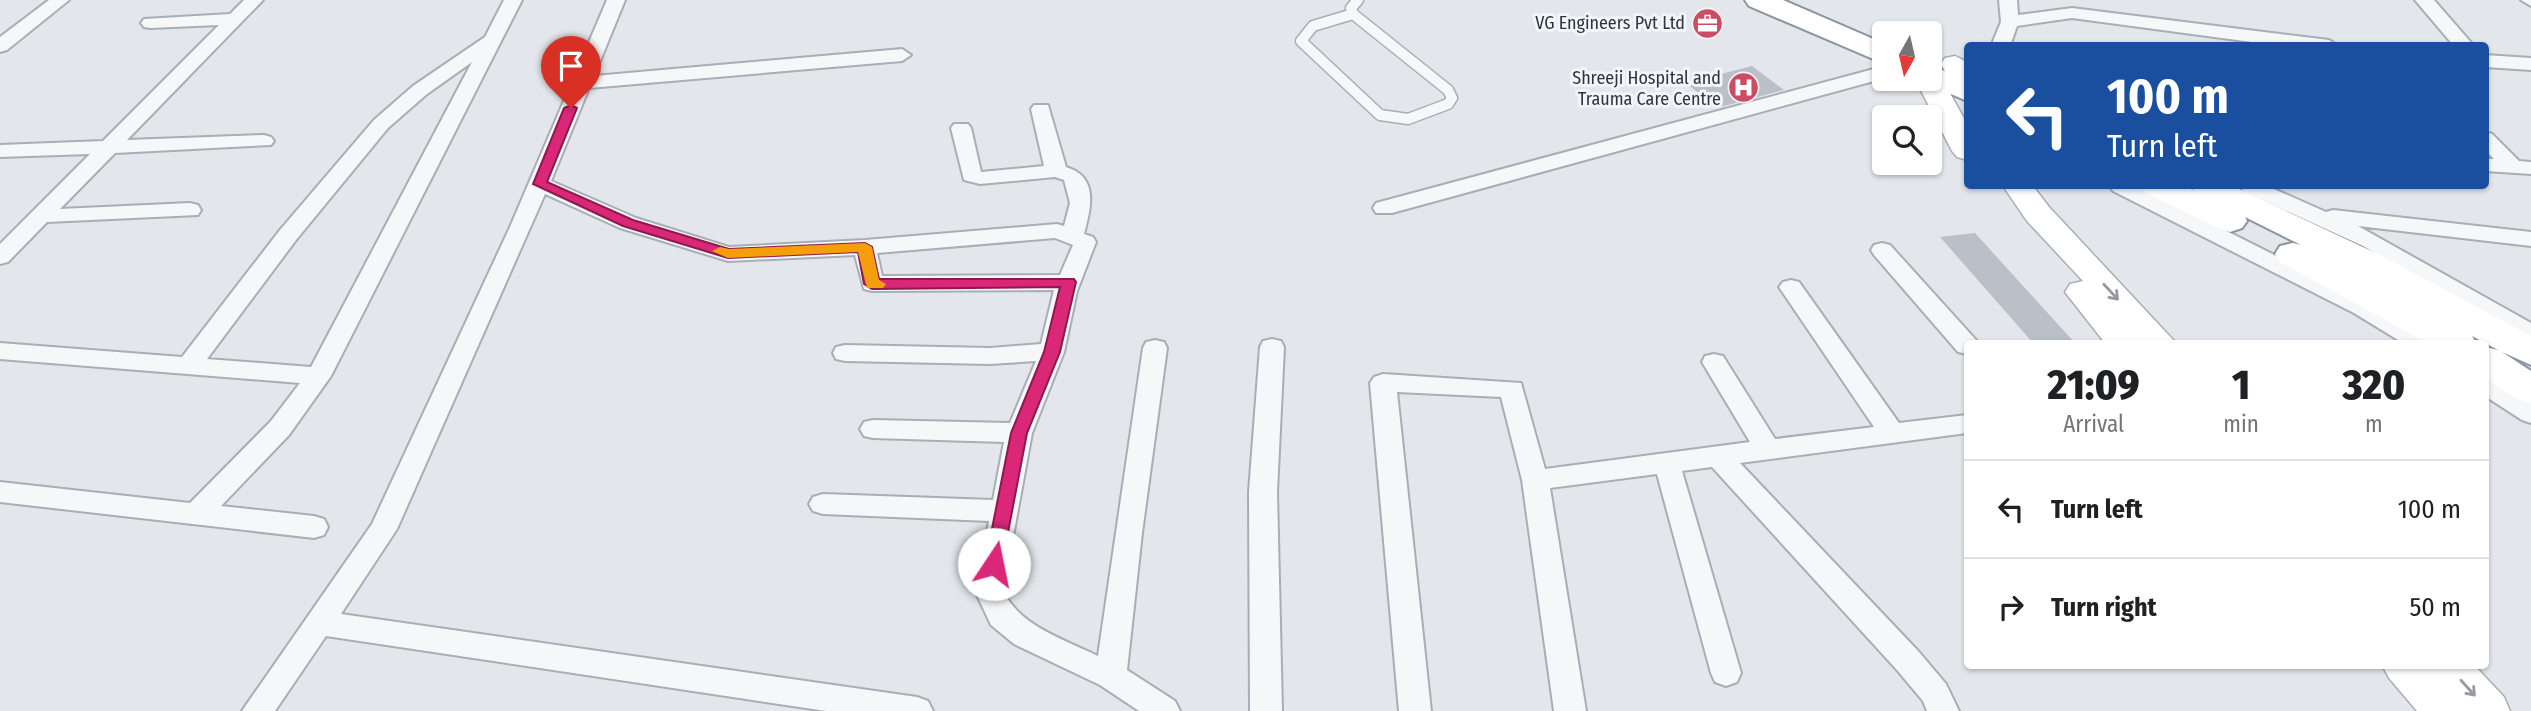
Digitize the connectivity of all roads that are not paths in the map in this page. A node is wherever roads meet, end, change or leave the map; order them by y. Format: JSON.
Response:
{"nodes":[{"id":1,"x":60,"y":0,"type":"edge"},
{"id":2,"x":254,"y":0,"type":"edge"},
{"id":3,"x":513,"y":0,"type":"edge"},
{"id":4,"x":616,"y":0,"type":"edge"},
{"id":5,"x":1358,"y":0,"type":"edge"},
{"id":6,"x":1759,"y":0,"type":"edge"},
{"id":7,"x":1806,"y":0,"type":"edge"},
{"id":8,"x":2008,"y":0,"type":"edge"},
{"id":9,"x":2119,"y":0,"type":"edge"},
{"id":10,"x":2424,"y":0,"type":"edge"},
{"id":11,"x":1353,"y":14,"type":"junction"},
{"id":12,"x":2065,"y":14,"type":"junction"},
{"id":13,"x":2046,"y":17,"type":"junction"},
{"id":14,"x":235,"y":19,"type":"junction"},
{"id":15,"x":2010,"y":22,"type":"junction"},
{"id":16,"x":150,"y":23,"type":"dead end"},
{"id":17,"x":1872,"y":28,"type":"edge"},
{"id":18,"x":493,"y":38,"type":"junction"},
{"id":19,"x":2002,"y":42,"type":"edge"},
{"id":20,"x":2296,"y":42,"type":"edge"},
{"id":21,"x":2461,"y":42,"type":"edge"},
{"id":22,"x":0,"y":46,"type":"edge"},
{"id":23,"x":1872,"y":49,"type":"edge"},
{"id":24,"x":902,"y":55,"type":"dead end"},
{"id":25,"x":2489,"y":62,"type":"edge"},
{"id":26,"x":2527,"y":67,"type":"edge"},
{"id":27,"x":1946,"y":71,"type":"edge"},
{"id":28,"x":1872,"y":76,"type":"edge"},
{"id":29,"x":581,"y":83,"type":"junction"},
{"id":30,"x":1964,"y":89,"type":"edge"},
{"id":31,"x":1041,"y":109,"type":"dead end"},
{"id":32,"x":961,"y":128,"type":"dead end"},
{"id":33,"x":1964,"y":140,"type":"edge"},
{"id":34,"x":264,"y":141,"type":"dead end"},
{"id":35,"x":2489,"y":141,"type":"edge"},
{"id":36,"x":106,"y":147,"type":"junction"},
{"id":37,"x":0,"y":151,"type":"edge"},
{"id":38,"x":2489,"y":165,"type":"edge"},
{"id":39,"x":2522,"y":167,"type":"edge"},
{"id":40,"x":1056,"y":171,"type":"junction"},
{"id":41,"x":540,"y":184,"type":"junction"},
{"id":42,"x":1996,"y":189,"type":"edge"},
{"id":43,"x":2020,"y":189,"type":"edge"},
{"id":44,"x":2127,"y":189,"type":"edge"},
{"id":45,"x":2164,"y":189,"type":"edge"},
{"id":46,"x":2213,"y":189,"type":"edge"},
{"id":47,"x":2258,"y":189,"type":"edge"},
{"id":48,"x":1384,"y":208,"type":"dead end"},
{"id":49,"x":190,"y":211,"type":"dead end"},
{"id":50,"x":2312,"y":214,"type":"junction"},
{"id":51,"x":40,"y":216,"type":"junction"},
{"id":52,"x":1072,"y":236,"type":"junction"},
{"id":53,"x":2531,"y":239,"type":"edge"},
{"id":54,"x":865,"y":247,"type":"junction"},
{"id":55,"x":1881,"y":250,"type":"dead end"},
{"id":56,"x":0,"y":257,"type":"edge"},
{"id":57,"x":1069,"y":282,"type":"junction"},
{"id":58,"x":1791,"y":287,"type":"dead end"},
{"id":59,"x":2531,"y":334,"type":"edge"},
{"id":60,"x":2122,"y":340,"type":"edge"},
{"id":61,"x":2156,"y":340,"type":"edge"},
{"id":62,"x":2416,"y":340,"type":"edge"},
{"id":63,"x":2451,"y":340,"type":"edge"},
{"id":64,"x":1964,"y":343,"type":"edge"},
{"id":65,"x":1272,"y":347,"type":"dead end"},
{"id":66,"x":1155,"y":348,"type":"dead end"},
{"id":67,"x":0,"y":351,"type":"edge"},
{"id":68,"x":1052,"y":352,"type":"junction"},
{"id":69,"x":2531,"y":352,"type":"edge"},
{"id":70,"x":845,"y":353,"type":"dead end"},
{"id":71,"x":1714,"y":362,"type":"dead end"},
{"id":72,"x":2489,"y":363,"type":"edge"},
{"id":73,"x":188,"y":366,"type":"junction"},
{"id":74,"x":318,"y":376,"type":"junction"},
{"id":75,"x":2489,"y":387,"type":"edge"},
{"id":76,"x":2531,"y":389,"type":"edge"},
{"id":77,"x":2531,"y":414,"type":"edge"},
{"id":78,"x":1964,"y":424,"type":"edge"},
{"id":79,"x":873,"y":429,"type":"dead end"},
{"id":80,"x":1019,"y":433,"type":"junction"},
{"id":81,"x":1893,"y":433,"type":"junction"},
{"id":82,"x":1768,"y":450,"type":"junction"},
{"id":83,"x":1718,"y":456,"type":"junction"},
{"id":84,"x":1667,"y":463,"type":"junction"},
{"id":85,"x":1535,"y":480,"type":"junction"},
{"id":86,"x":0,"y":492,"type":"edge"},
{"id":87,"x":823,"y":503,"type":"dead end"},
{"id":88,"x":1004,"y":511,"type":"junction"},
{"id":89,"x":195,"y":515,"type":"junction"},
{"id":90,"x":314,"y":527,"type":"dead end"},
{"id":91,"x":319,"y":623,"type":"junction"},
{"id":92,"x":2408,"y":669,"type":"edge"},
{"id":93,"x":2451,"y":669,"type":"edge"},
{"id":94,"x":1726,"y":673,"type":"dead end"},
{"id":95,"x":1111,"y":676,"type":"junction"},
{"id":96,"x":258,"y":711,"type":"edge"},
{"id":97,"x":917,"y":711,"type":"edge"},
{"id":98,"x":1164,"y":711,"type":"edge"},
{"id":99,"x":1266,"y":711,"type":"edge"},
{"id":100,"x":1415,"y":711,"type":"edge"},
{"id":101,"x":1570,"y":711,"type":"edge"},
{"id":102,"x":1943,"y":711,"type":"edge"},
{"id":103,"x":2445,"y":711,"type":"edge"},
{"id":104,"x":2488,"y":711,"type":"edge"}],
"edges":[{"from":1,"to":22,"type":"street"},
{"from":2,"to":14,"type":"street"},
{"from":3,"to":18,"type":"street"},
{"from":4,"to":29,"type":"street"},
{"from":5,"to":11,"type":"lane"},
{"from":6,"to":23,"type":"highway"},
{"from":7,"to":17,"type":"highway"},
{"from":8,"to":13,"type":"street"},
{"from":8,"to":15,"type":"street"},
{"from":9,"to":12,"type":"street"},
{"from":10,"to":21,"type":"street"},
{"from":11,"to":11,"type":"lane"},
{"from":12,"to":13,"type":"street"},
{"from":12,"to":20,"type":"street"},
{"from":13,"to":15,"type":"street"},
{"from":14,"to":16,"type":"street"},
{"from":14,"to":36,"type":"street"},
{"from":15,"to":19,"type":"street"},
{"from":18,"to":73,"type":"street"},
{"from":18,"to":74,"type":"street"},
{"from":24,"to":29,"type":"street"},
{"from":25,"to":26,"type":"street"},
{"from":27,"to":30,"type":"highway"},
{"from":27,"to":33,"type":"street"},
{"from":28,"to":48,"type":"street"},
{"from":29,"to":41,"type":"street"},
{"from":31,"to":40,"type":"street"},
{"from":32,"to":40,"type":"street"},
{"from":34,"to":36,"type":"street"},
{"from":35,"to":39,"type":"street"},
{"from":36,"to":37,"type":"street"},
{"from":36,"to":51,"type":"street"},
{"from":38,"to":39,"type":"street"},
{"from":40,"to":52,"type":"street"},
{"from":41,"to":54,"type":"street"},
{"from":41,"to":91,"type":"street"},
{"from":42,"to":60,"type":"street"},
{"from":43,"to":61,"type":"street","one_way":true},
{"from":44,"to":62,"type":"street"},
{"from":45,"to":63,"type":"highway"},
{"from":46,"to":69,"type":"highway"},
{"from":47,"to":50,"type":"street"},
{"from":49,"to":51,"type":"street"},
{"from":50,"to":53,"type":"street"},
{"from":50,"to":59,"type":"street"},
{"from":51,"to":56,"type":"street"},
{"from":52,"to":54,"type":"street"},
{"from":52,"to":57,"type":"street"},
{"from":54,"to":57,"type":"street"},
{"from":55,"to":64,"type":"street"},
{"from":57,"to":68,"type":"street"},
{"from":58,"to":81,"type":"street"},
{"from":65,"to":99,"type":"street"},
{"from":66,"to":95,"type":"street"},
{"from":67,"to":73,"type":"street"},
{"from":68,"to":70,"type":"street"},
{"from":68,"to":80,"type":"street"},
{"from":71,"to":82,"type":"street"},
{"from":72,"to":76,"type":"highway"},
{"from":73,"to":74,"type":"street"},
{"from":74,"to":89,"type":"street"},
{"from":75,"to":77,"type":"street"},
{"from":78,"to":81,"type":"street"},
{"from":79,"to":80,"type":"street"},
{"from":80,"to":88,"type":"street"},
{"from":81,"to":82,"type":"street"},
{"from":82,"to":83,"type":"street"},
{"from":83,"to":84,"type":"street"},
{"from":83,"to":102,"type":"street"},
{"from":84,"to":85,"type":"street"},
{"from":84,"to":94,"type":"street"},
{"from":85,"to":100,"type":"street"},
{"from":85,"to":101,"type":"street"},
{"from":86,"to":89,"type":"street"},
{"from":87,"to":88,"type":"street"},
{"from":88,"to":95,"type":"street"},
{"from":89,"to":90,"type":"street"},
{"from":91,"to":96,"type":"street"},
{"from":91,"to":97,"type":"street"},
{"from":92,"to":103,"type":"street"},
{"from":93,"to":104,"type":"street","one_way":true},
{"from":95,"to":98,"type":"street"}]}
